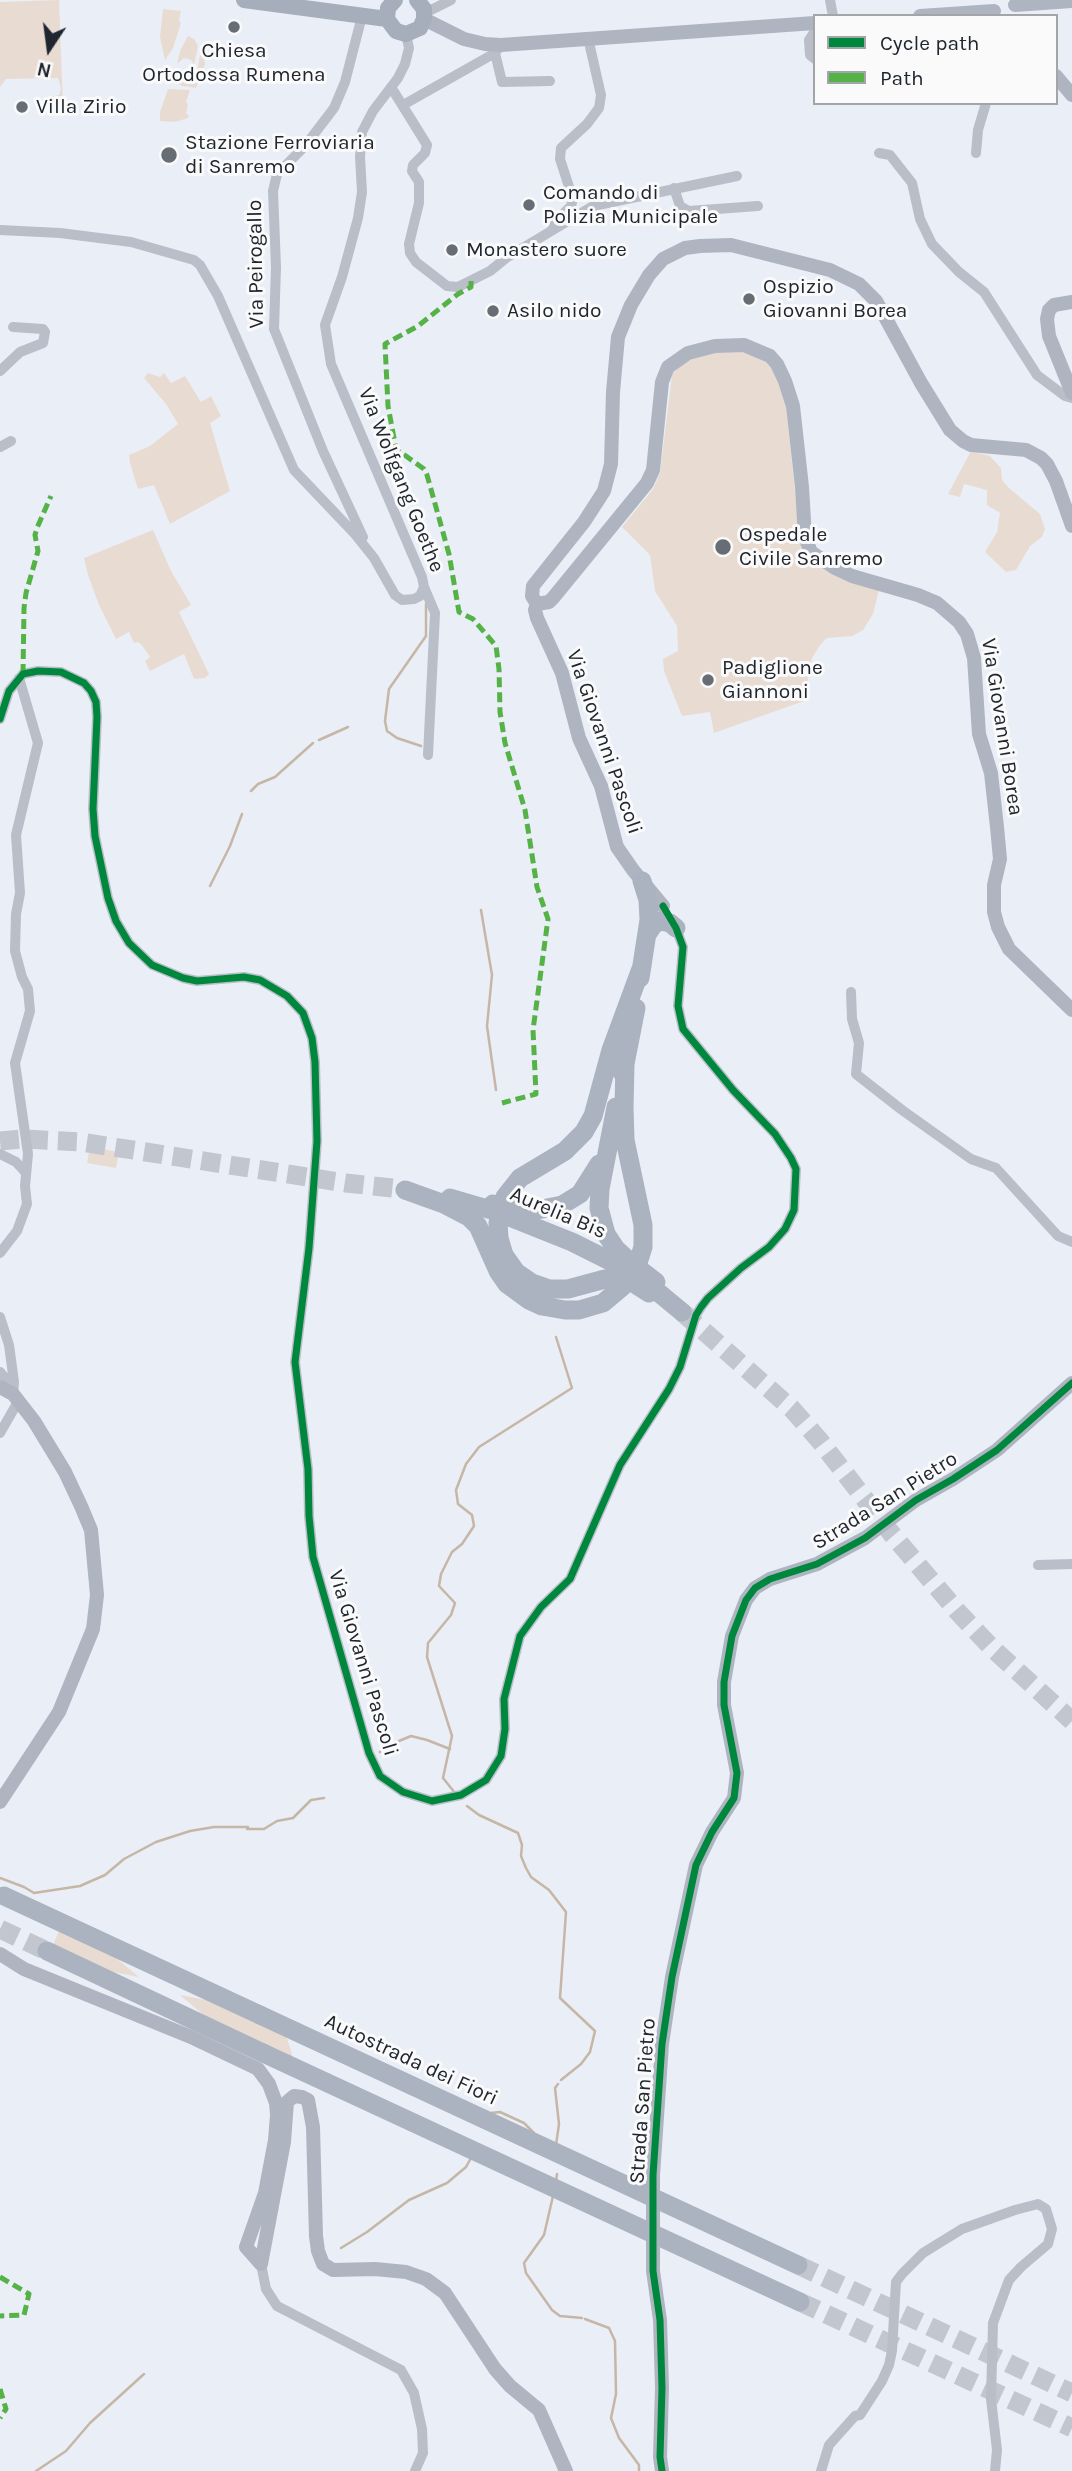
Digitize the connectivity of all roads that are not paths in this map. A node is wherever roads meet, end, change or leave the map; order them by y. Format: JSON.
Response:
{"nodes":[{"id":1,"x":244,"y":0,"type":"edge"},
{"id":2,"x":395,"y":0,"type":"edge"},
{"id":3,"x":451,"y":0,"type":"edge"},
{"id":4,"x":1072,"y":1,"type":"edge"},
{"id":5,"x":335,"y":6,"type":"edge"},
{"id":6,"x":1013,"y":7,"type":"edge"},
{"id":7,"x":996,"y":9,"type":"edge"},
{"id":8,"x":422,"y":11,"type":"edge"},
{"id":9,"x":967,"y":14,"type":"edge"},
{"id":10,"x":362,"y":16,"type":"junction"},
{"id":11,"x":387,"y":19,"type":"junction"},
{"id":12,"x":813,"y":23,"type":"edge"},
{"id":13,"x":406,"y":34,"type":"junction"},
{"id":14,"x":813,"y":34,"type":"edge"},
{"id":15,"x":588,"y":38,"type":"junction"},
{"id":16,"x":498,"y":49,"type":"junction"},
{"id":17,"x":813,"y":57,"type":"edge"},
{"id":18,"x":1058,"y":78,"type":"edge"},
{"id":19,"x":550,"y":81,"type":"dead end"},
{"id":20,"x":391,"y":87,"type":"junction"},
{"id":21,"x":1072,"y":95,"type":"edge"},
{"id":22,"x":403,"y":105,"type":"junction"},
{"id":23,"x":985,"y":105,"type":"edge"},
{"id":24,"x":879,"y":153,"type":"dead end"},
{"id":25,"x":976,"y":153,"type":"dead end"},
{"id":26,"x":737,"y":176,"type":"dead end"},
{"id":27,"x":674,"y":188,"type":"junction"},
{"id":28,"x":758,"y":206,"type":"dead end"},
{"id":29,"x":0,"y":230,"type":"edge"},
{"id":30,"x":552,"y":230,"type":"junction"},
{"id":31,"x":1072,"y":302,"type":"edge"},
{"id":32,"x":13,"y":327,"type":"dead end"},
{"id":33,"x":0,"y":371,"type":"edge"},
{"id":34,"x":1072,"y":395,"type":"edge"},
{"id":35,"x":11,"y":441,"type":"dead end"},
{"id":36,"x":0,"y":447,"type":"edge"},
{"id":37,"x":1072,"y":526,"type":"edge"},
{"id":38,"x":374,"y":558,"type":"junction"},
{"id":39,"x":424,"y":587,"type":"junction"},
{"id":40,"x":537,"y":604,"type":"junction"},
{"id":41,"x":19,"y":678,"type":"junction"},
{"id":42,"x":0,"y":719,"type":"edge"},
{"id":43,"x":428,"y":755,"type":"dead end"},
{"id":44,"x":642,"y":881,"type":"joint"},
{"id":45,"x":652,"y":922,"type":"junction"},
{"id":46,"x":676,"y":928,"type":"junction"},
{"id":47,"x":642,"y":966,"type":"junction"},
{"id":48,"x":851,"y":992,"type":"dead end"},
{"id":49,"x":1068,"y":1007,"type":"edge"},
{"id":50,"x":625,"y":1064,"type":"junction"},
{"id":51,"x":614,"y":1116,"type":"junction"},
{"id":52,"x":0,"y":1154,"type":"edge"},
{"id":53,"x":26,"y":1173,"type":"junction"},
{"id":54,"x":500,"y":1210,"type":"junction"},
{"id":55,"x":1072,"y":1242,"type":"edge"},
{"id":56,"x":0,"y":1253,"type":"edge"},
{"id":57,"x":625,"y":1270,"type":"junction"},
{"id":58,"x":678,"y":1308,"type":"tunnel mouth"},
{"id":59,"x":0,"y":1317,"type":"edge"},
{"id":60,"x":0,"y":1373,"type":"edge"},
{"id":61,"x":1072,"y":1383,"type":"edge"},
{"id":62,"x":10,"y":1392,"type":"edge"},
{"id":63,"x":0,"y":1433,"type":"edge"},
{"id":64,"x":1072,"y":1564,"type":"edge"},
{"id":65,"x":1038,"y":1565,"type":"dead end"},
{"id":66,"x":0,"y":1802,"type":"edge"},
{"id":67,"x":5,"y":1896,"type":"dead end"},
{"id":68,"x":47,"y":1951,"type":"tunnel mouth"},
{"id":69,"x":0,"y":1954,"type":"edge"},
{"id":70,"x":261,"y":2264,"type":"junction"},
{"id":71,"x":797,"y":2265,"type":"tunnel mouth"},
{"id":72,"x":800,"y":2301,"type":"tunnel mouth"},
{"id":73,"x":415,"y":2471,"type":"edge"},
{"id":74,"x":566,"y":2471,"type":"edge"},
{"id":75,"x":662,"y":2471,"type":"edge"},
{"id":76,"x":821,"y":2471,"type":"edge"},
{"id":77,"x":995,"y":2471,"type":"edge"}],
"edges":[{"from":1,"to":5,"type":"main road"},
{"from":2,"to":11,"type":"main road"},
{"from":3,"to":8,"type":"street"},
{"from":4,"to":6,"type":"street"},
{"from":5,"to":10,"type":"main road"},
{"from":7,"to":9,"type":"street"},
{"from":8,"to":13,"type":"main road"},
{"from":8,"to":16,"type":"street"},
{"from":10,"to":11,"type":"main road"},
{"from":10,"to":38,"type":"street","name":"Via Peirogallo"},
{"from":11,"to":13,"type":"main road"},
{"from":12,"to":15,"type":"street"},
{"from":13,"to":20,"type":"street","name":"Via Wolfgang Goethe"},
{"from":14,"to":17,"type":"street"},
{"from":15,"to":16,"type":"street"},
{"from":15,"to":30,"type":"street"},
{"from":16,"to":19,"type":"street"},
{"from":16,"to":22,"type":"street"},
{"from":18,"to":21,"type":"street"},
{"from":20,"to":22,"type":"street"},
{"from":20,"to":39,"type":"street","name":"Via Wolfgang Goethe"},
{"from":22,"to":30,"type":"street"},
{"from":23,"to":25,"type":"street"},
{"from":24,"to":34,"type":"street"},
{"from":26,"to":27,"type":"street"},
{"from":27,"to":28,"type":"street"},
{"from":27,"to":30,"type":"street"},
{"from":29,"to":38,"type":"street","name":"Via Wolfgang Goethe"},
{"from":31,"to":34,"type":"street"},
{"from":32,"to":33,"type":"street"},
{"from":35,"to":36,"type":"street"},
{"from":37,"to":40,"type":"street"},
{"from":38,"to":39,"type":"street","name":"Via Wolfgang Goethe"},
{"from":39,"to":43,"type":"street"},
{"from":40,"to":44,"type":"street","name":"Via Giovanni Pascoli"},
{"from":40,"to":49,"type":"street","name":"Via Giovanni Borea"},
{"from":41,"to":42,"type":"street"},
{"from":41,"to":46,"type":"street","name":"Via Giovanni Pascoli"},
{"from":41,"to":53,"type":"street"},
{"from":44,"to":45,"type":"highway"},
{"from":45,"to":46,"type":"street","name":"Via Giovanni Pascoli"},
{"from":45,"to":46,"type":"highway"},
{"from":45,"to":47,"type":"highway"},
{"from":47,"to":50,"type":"highway"},
{"from":47,"to":57,"type":"highway"},
{"from":48,"to":55,"type":"street"},
{"from":50,"to":51,"type":"highway"},
{"from":50,"to":54,"type":"highway","name":"Aurelia Bis"},
{"from":51,"to":54,"type":"highway"},
{"from":51,"to":57,"type":"highway"},
{"from":52,"to":53,"type":"street"},
{"from":53,"to":56,"type":"street"},
{"from":54,"to":57,"type":"highway","name":"Aurelia Bis"},
{"from":57,"to":58,"type":"highway","name":"Aurelia Bis"},
{"from":59,"to":62,"type":"street"},
{"from":60,"to":62,"type":"street"},
{"from":61,"to":75,"type":"street","name":"Strada San Pietro"},
{"from":62,"to":63,"type":"street"},
{"from":62,"to":66,"type":"street"},
{"from":64,"to":65,"type":"street"},
{"from":67,"to":71,"type":"highway","name":"Autostrada dei Fiori","bridge":true},
{"from":68,"to":72,"type":"highway","bridge":true},
{"from":69,"to":70,"type":"street"},
{"from":70,"to":73,"type":"street"},
{"from":70,"to":74,"type":"street"},
{"from":76,"to":77,"type":"street"}]}
